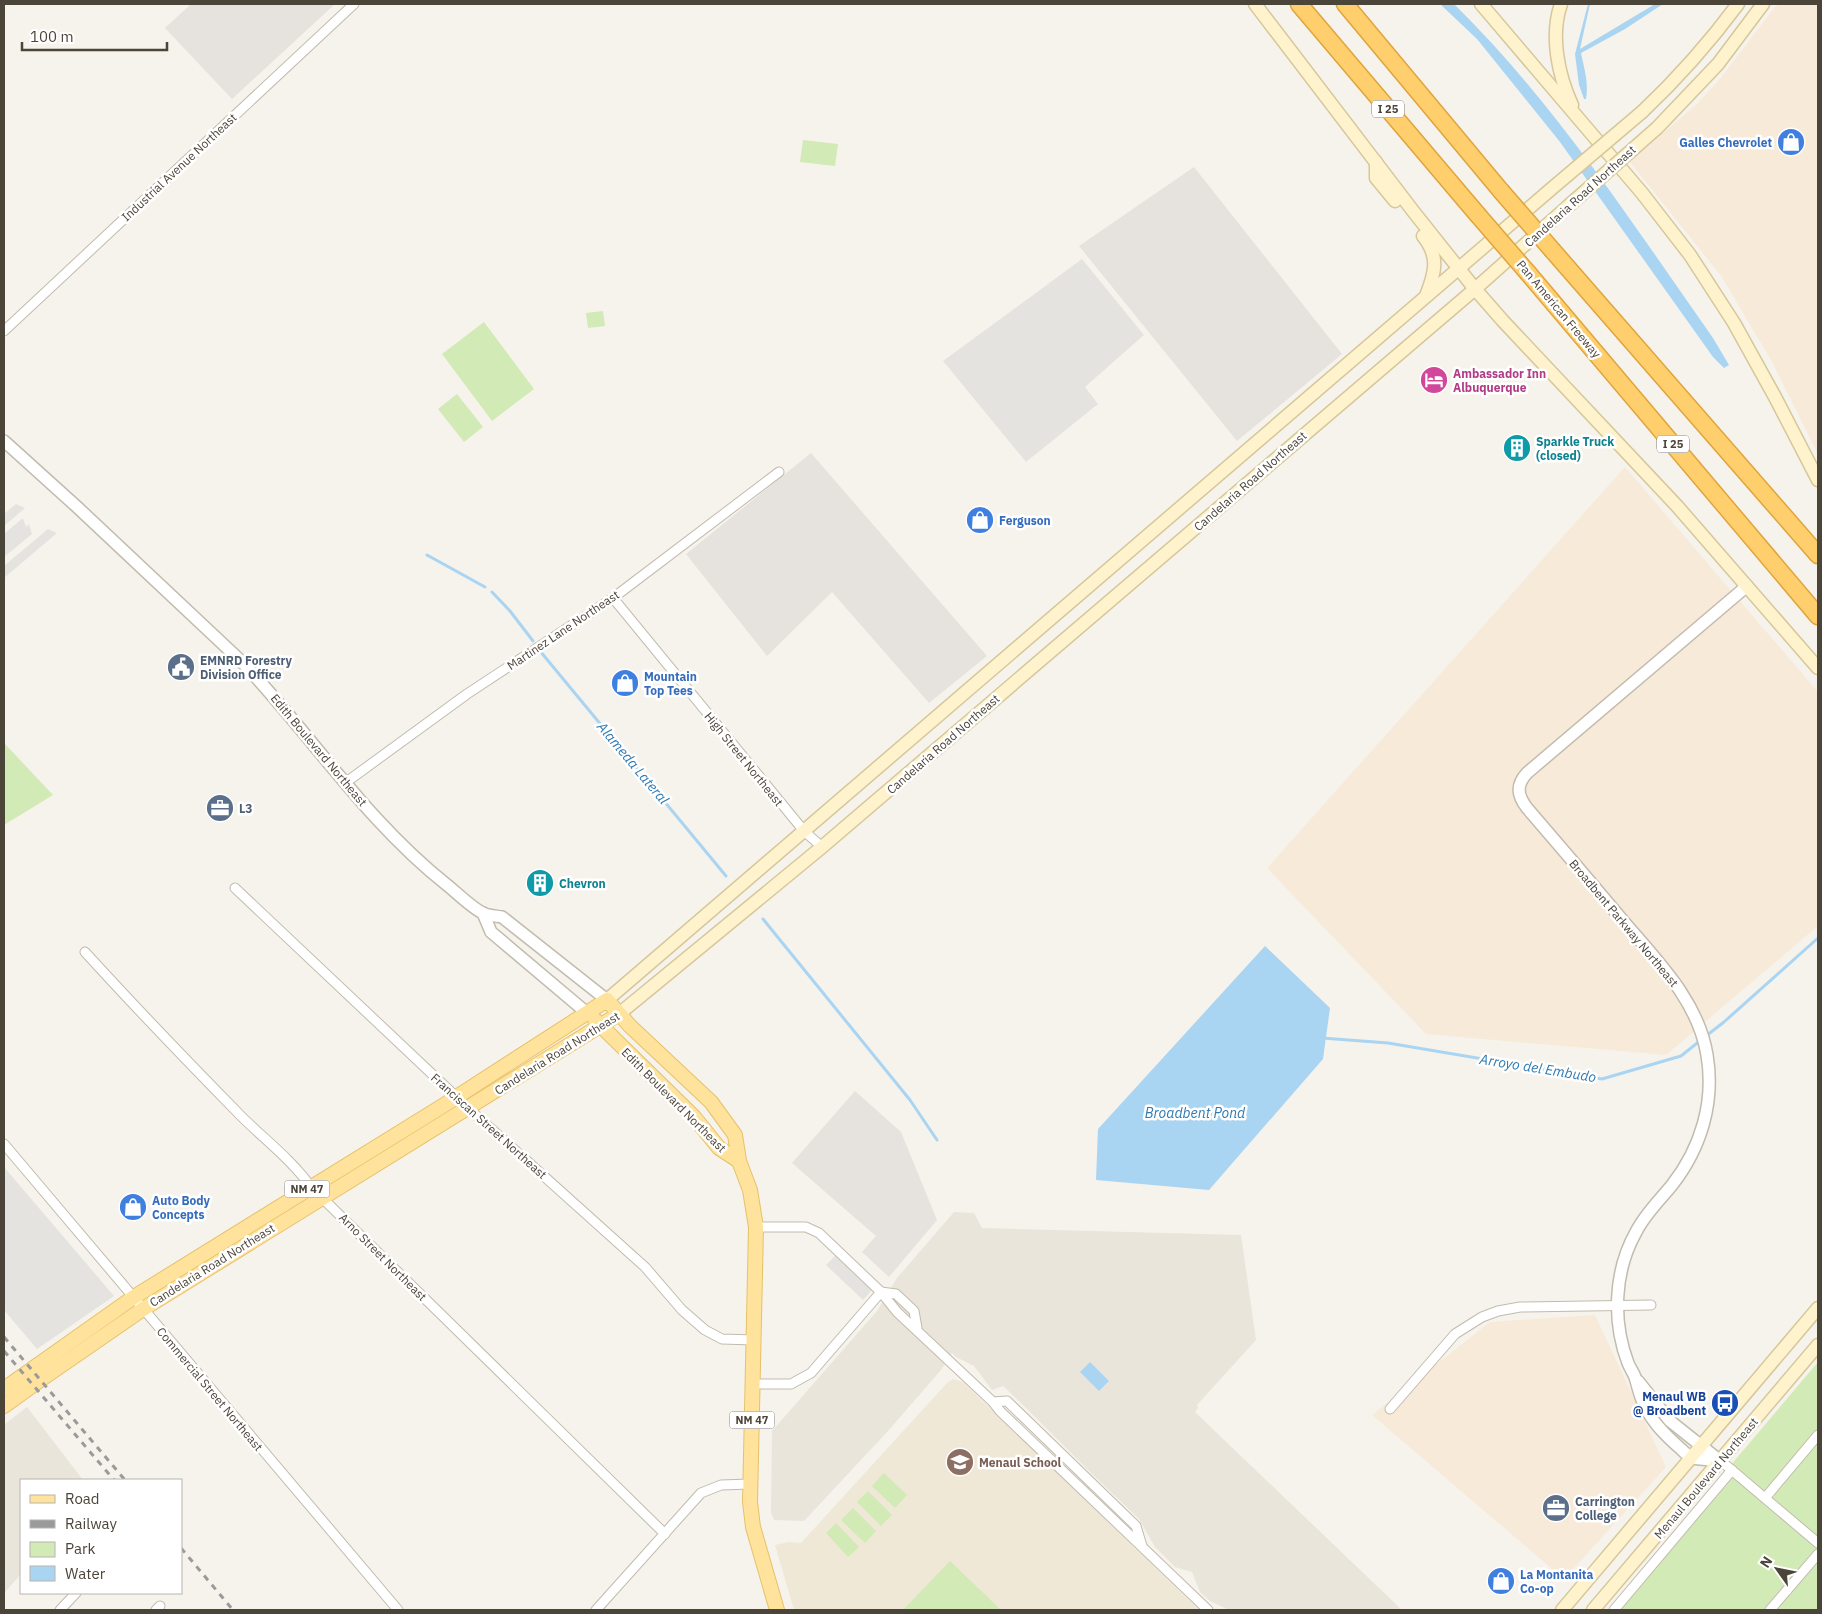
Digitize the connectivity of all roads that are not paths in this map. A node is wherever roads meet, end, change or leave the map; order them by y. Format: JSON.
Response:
{"nodes":[{"id":1,"x":354,"y":4,"type":"edge"},
{"id":2,"x":1255,"y":4,"type":"edge"},
{"id":3,"x":1299,"y":4,"type":"edge"},
{"id":4,"x":1344,"y":4,"type":"edge"},
{"id":5,"x":1481,"y":4,"type":"edge"},
{"id":6,"x":1561,"y":4,"type":"edge"},
{"id":7,"x":1732,"y":4,"type":"edge"},
{"id":8,"x":1738,"y":4,"type":"edge"},
{"id":9,"x":1763,"y":4,"type":"edge"},
{"id":10,"x":1724,"y":23,"type":"junction"},
{"id":11,"x":1577,"y":116,"type":"junction"},
{"id":12,"x":1376,"y":162,"type":"junction"},
{"id":13,"x":1460,"y":269,"type":"junction"},
{"id":14,"x":1475,"y":288,"type":"junction"},
{"id":15,"x":1426,"y":298,"type":"junction"},
{"id":16,"x":4,"y":330,"type":"edge"},
{"id":17,"x":4,"y":441,"type":"edge"},
{"id":18,"x":778,"y":472,"type":"dead end"},
{"id":19,"x":1818,"y":480,"type":"edge"},
{"id":20,"x":1818,"y":555,"type":"edge"},
{"id":21,"x":1747,"y":586,"type":"junction"},
{"id":22,"x":612,"y":598,"type":"junction"},
{"id":23,"x":1818,"y":616,"type":"edge"},
{"id":24,"x":1818,"y":668,"type":"edge"},
{"id":25,"x":345,"y":783,"type":"junction"},
{"id":26,"x":804,"y":831,"type":"junction"},
{"id":27,"x":822,"y":847,"type":"junction"},
{"id":28,"x":235,"y":888,"type":"dead end"},
{"id":29,"x":483,"y":913,"type":"junction"},
{"id":30,"x":85,"y":952,"type":"dead end"},
{"id":31,"x":607,"y":1000,"type":"junction"},
{"id":32,"x":587,"y":1013,"type":"junction"},
{"id":33,"x":619,"y":1014,"type":"junction"},
{"id":34,"x":601,"y":1027,"type":"junction"},
{"id":35,"x":456,"y":1096,"type":"junction"},
{"id":36,"x":468,"y":1108,"type":"junction"},
{"id":37,"x":4,"y":1144,"type":"edge"},
{"id":38,"x":740,"y":1161,"type":"junction"},
{"id":39,"x":311,"y":1186,"type":"junction"},
{"id":40,"x":322,"y":1197,"type":"junction"},
{"id":41,"x":756,"y":1227,"type":"junction"},
{"id":42,"x":881,"y":1292,"type":"junction"},
{"id":43,"x":134,"y":1297,"type":"junction"},
{"id":44,"x":1650,"y":1305,"type":"dead end"},
{"id":45,"x":1617,"y":1306,"type":"junction"},
{"id":46,"x":1818,"y":1308,"type":"edge"},
{"id":47,"x":143,"y":1309,"type":"junction"},
{"id":48,"x":754,"y":1340,"type":"junction"},
{"id":49,"x":1818,"y":1345,"type":"edge"},
{"id":50,"x":1635,"y":1378,"type":"junction"},
{"id":51,"x":753,"y":1384,"type":"junction"},
{"id":52,"x":4,"y":1389,"type":"edge"},
{"id":53,"x":4,"y":1406,"type":"edge"},
{"id":54,"x":1390,"y":1409,"type":"dead end"},
{"id":55,"x":1818,"y":1435,"type":"edge"},
{"id":56,"x":1701,"y":1446,"type":"junction"},
{"id":57,"x":1691,"y":1458,"type":"junction"},
{"id":58,"x":1721,"y":1461,"type":"junction"},
{"id":59,"x":1732,"y":1470,"type":"junction"},
{"id":60,"x":750,"y":1484,"type":"junction"},
{"id":61,"x":1765,"y":1498,"type":"junction"},
{"id":62,"x":665,"y":1534,"type":"junction"},
{"id":63,"x":1818,"y":1543,"type":"edge"},
{"id":64,"x":1818,"y":1554,"type":"edge"},
{"id":65,"x":75,"y":1594,"type":"edge"},
{"id":66,"x":60,"y":1610,"type":"edge"},
{"id":67,"x":398,"y":1610,"type":"edge"},
{"id":68,"x":596,"y":1610,"type":"edge"},
{"id":69,"x":777,"y":1610,"type":"edge"},
{"id":70,"x":1208,"y":1610,"type":"edge"},
{"id":71,"x":1562,"y":1610,"type":"edge"},
{"id":72,"x":1594,"y":1610,"type":"edge"},
{"id":73,"x":1614,"y":1610,"type":"edge"},
{"id":74,"x":1770,"y":1610,"type":"edge"}],
"edges":[{"from":1,"to":16,"type":"street","name":"Industrial Avenue Northeast"},
{"from":2,"to":12,"type":"main road"},
{"from":3,"to":23,"type":"highway","name":"Pan American Freeway","number":"I 25","bridge":true},
{"from":4,"to":20,"type":"highway","number":"I 25","bridge":true},
{"from":5,"to":11,"type":"main road"},
{"from":6,"to":11,"type":"main road"},
{"from":7,"to":10,"type":"main road"},
{"from":8,"to":10,"type":"main road","name":"Candelaria Road Northeast"},
{"from":9,"to":14,"type":"main road","name":"Candelaria Road Northeast","bridge":true},
{"from":10,"to":13,"type":"main road","name":"Candelaria Road Northeast","bridge":true},
{"from":11,"to":19,"type":"main road"},
{"from":12,"to":13,"type":"main road"},
{"from":12,"to":15,"type":"main road"},
{"from":13,"to":14,"type":"main road"},
{"from":13,"to":15,"type":"main road","name":"Candelaria Road Northeast"},
{"from":14,"to":21,"type":"main road"},
{"from":14,"to":27,"type":"main road","name":"Candelaria Road Northeast"},
{"from":15,"to":26,"type":"main road","name":"Candelaria Road Northeast"},
{"from":17,"to":25,"type":"street","name":"Edith Boulevard Northeast"},
{"from":18,"to":22,"type":"street","name":"Martinez Lane Northeast"},
{"from":21,"to":24,"type":"main road"},
{"from":21,"to":45,"type":"street","name":"Broadbent Parkway Northeast"},
{"from":22,"to":25,"type":"street","name":"Martinez Lane Northeast"},
{"from":22,"to":26,"type":"street","name":"High Street Northeast"},
{"from":25,"to":29,"type":"street","name":"Edith Boulevard Northeast"},
{"from":26,"to":27,"type":"street","name":"High Street Northeast"},
{"from":26,"to":31,"type":"main road","name":"Candelaria Road Northeast"},
{"from":27,"to":33,"type":"main road","name":"Candelaria Road Northeast"},
{"from":28,"to":35,"type":"street","name":"Franciscan Street Northeast"},
{"from":29,"to":31,"type":"street","name":"Edith Boulevard Northeast"},
{"from":29,"to":32,"type":"street","name":"Edith Boulevard Northeast"},
{"from":30,"to":39,"type":"street","name":"Arno Street Northeast"},
{"from":31,"to":32,"type":"main road","name":"Candelaria Road Northeast","number":"NM 47"},
{"from":31,"to":33,"type":"main road","name":"Edith Boulevard Northeast","number":"NM 47"},
{"from":32,"to":34,"type":"main road","name":"Edith Boulevard Northeast"},
{"from":32,"to":35,"type":"main road","name":"Candelaria Road Northeast","number":"NM 47"},
{"from":33,"to":34,"type":"main road","name":"Candelaria Road Northeast","number":"NM 47"},
{"from":33,"to":38,"type":"main road","name":"Edith Boulevard Northeast","number":"NM 47"},
{"from":34,"to":36,"type":"main road","name":"Candelaria Road Northeast","number":"NM 47"},
{"from":34,"to":38,"type":"main road","name":"Edith Boulevard Northeast"},
{"from":35,"to":36,"type":"street","name":"Franciscan Street Northeast"},
{"from":35,"to":39,"type":"main road","name":"Candelaria Road Northeast","number":"NM 47"},
{"from":36,"to":40,"type":"main road","name":"Candelaria Road Northeast","number":"NM 47"},
{"from":36,"to":48,"type":"street","name":"Franciscan Street Northeast"},
{"from":37,"to":43,"type":"street","name":"Commercial Street Northeast"},
{"from":38,"to":41,"type":"main road","name":"Edith Boulevard Northeast","number":"NM 47"},
{"from":39,"to":40,"type":"street","name":"Arno Street Northeast"},
{"from":39,"to":43,"type":"main road","name":"Candelaria Road Northeast","number":"NM 47"},
{"from":40,"to":47,"type":"main road","name":"Candelaria Road Northeast","number":"NM 47"},
{"from":40,"to":62,"type":"street","name":"Arno Street Northeast"},
{"from":41,"to":42,"type":"street"},
{"from":41,"to":48,"type":"main road","number":"NM 47"},
{"from":42,"to":51,"type":"street"},
{"from":42,"to":70,"type":"street"},
{"from":43,"to":47,"type":"street","name":"Commercial Street Northeast"},
{"from":43,"to":52,"type":"main road","name":"Candelaria Road Northeast","number":"NM 47"},
{"from":44,"to":45,"type":"street"},
{"from":45,"to":50,"type":"street","name":"Broadbent Parkway Northeast"},
{"from":45,"to":54,"type":"street"},
{"from":46,"to":56,"type":"main road","name":"Menaul Boulevard Northeast"},
{"from":47,"to":53,"type":"main road","name":"Candelaria Road Northeast","number":"NM 47"},
{"from":47,"to":67,"type":"street","name":"Commercial Street Northeast"},
{"from":48,"to":51,"type":"main road","number":"NM 47"},
{"from":49,"to":58,"type":"main road","name":"Menaul Boulevard Northeast"},
{"from":50,"to":56,"type":"street","name":"Broadbent Parkway Northeast"},
{"from":50,"to":57,"type":"street","name":"Broadbent Parkway Northeast"},
{"from":51,"to":60,"type":"main road","number":"NM 47"},
{"from":55,"to":61,"type":"street"},
{"from":56,"to":57,"type":"main road","name":"Menaul Boulevard Northeast"},
{"from":56,"to":58,"type":"street","name":"Broadbent Parkway Northeast"},
{"from":57,"to":58,"type":"street"},
{"from":57,"to":71,"type":"main road","name":"Menaul Boulevard Northeast"},
{"from":58,"to":59,"type":"street"},
{"from":58,"to":72,"type":"main road","name":"Menaul Boulevard Northeast"},
{"from":59,"to":61,"type":"street"},
{"from":59,"to":73,"type":"street"},
{"from":60,"to":62,"type":"street"},
{"from":60,"to":69,"type":"main road","number":"NM 47"},
{"from":61,"to":63,"type":"street"},
{"from":62,"to":68,"type":"street"},
{"from":64,"to":74,"type":"street"},
{"from":65,"to":66,"type":"street"}]}
